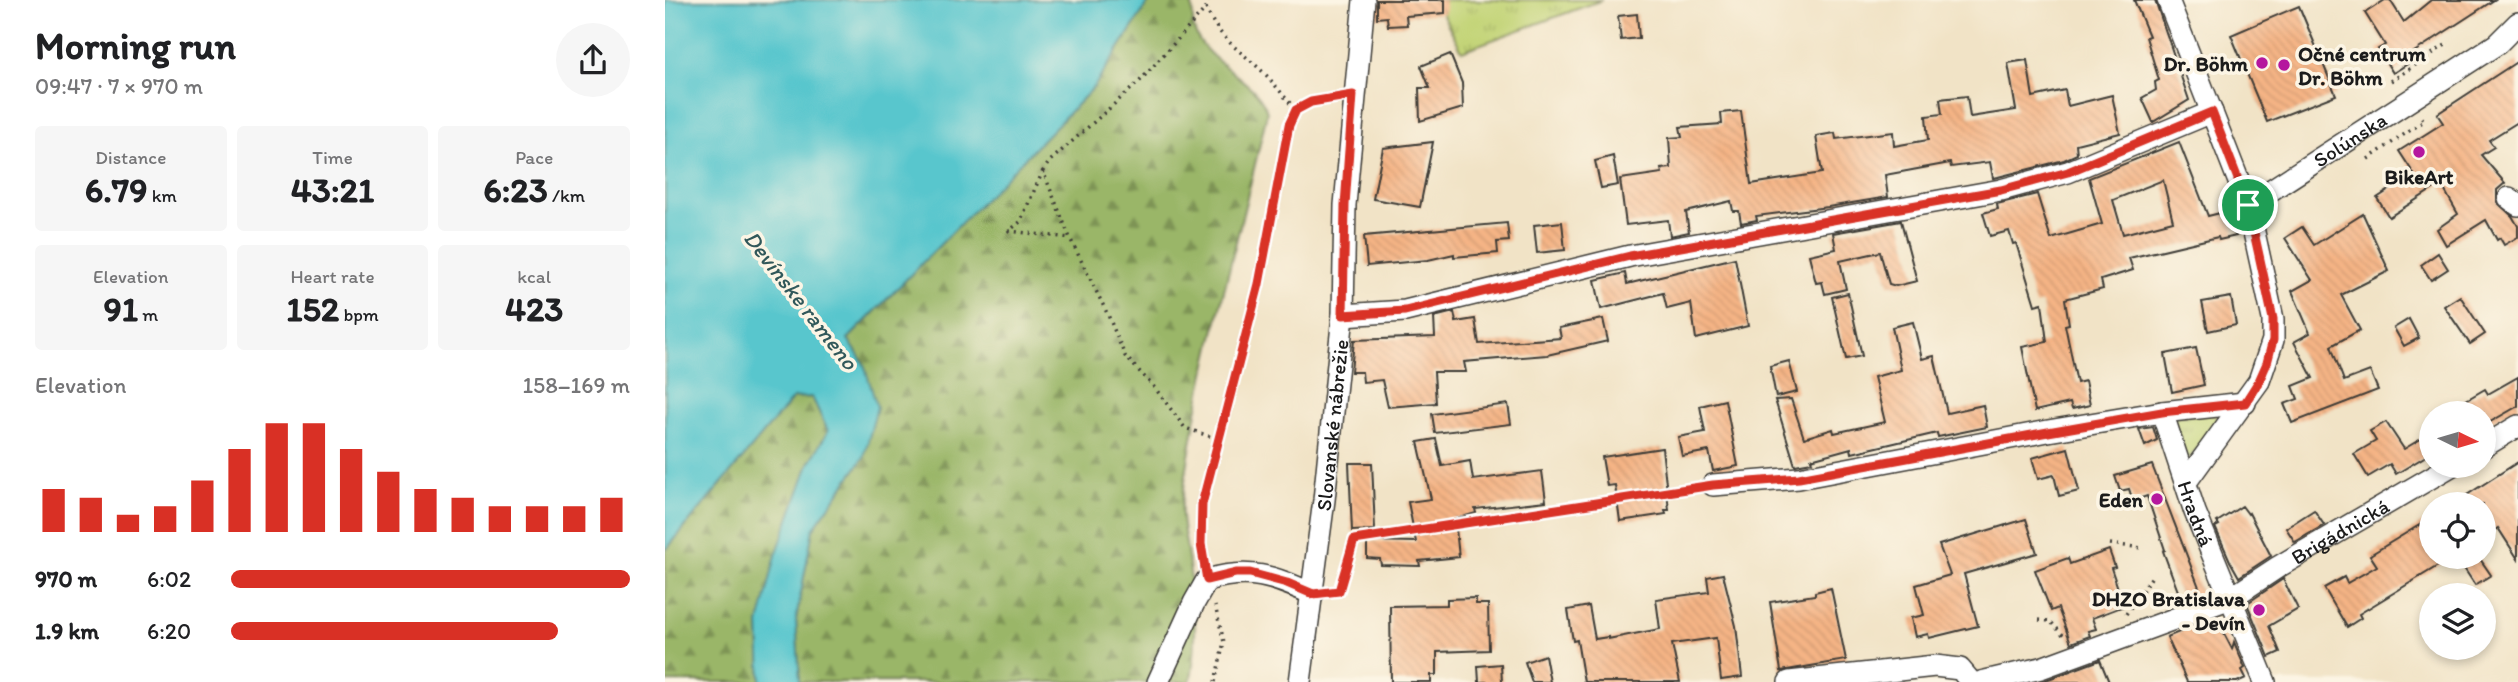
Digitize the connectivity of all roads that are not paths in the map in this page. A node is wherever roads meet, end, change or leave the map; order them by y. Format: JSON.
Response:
{"nodes":[{"id":1,"x":1364,"y":0,"type":"edge"},
{"id":2,"x":2168,"y":0,"type":"edge"},
{"id":3,"x":2518,"y":23,"type":"edge"},
{"id":4,"x":2212,"y":112,"type":"junction"},
{"id":5,"x":2248,"y":205,"type":"junction"},
{"id":6,"x":1343,"y":315,"type":"junction"},
{"id":7,"x":2245,"y":403,"type":"junction"},
{"id":8,"x":2162,"y":412,"type":"junction"},
{"id":9,"x":2518,"y":426,"type":"edge"},
{"id":10,"x":2496,"y":439,"type":"edge"},
{"id":11,"x":2430,"y":478,"type":"edge"},
{"id":12,"x":2186,"y":482,"type":"junction"},
{"id":13,"x":1713,"y":485,"type":"road end"},
{"id":14,"x":1313,"y":594,"type":"junction"},
{"id":15,"x":2231,"y":598,"type":"junction"},
{"id":16,"x":1158,"y":682,"type":"edge"},
{"id":17,"x":1300,"y":682,"type":"edge"},
{"id":18,"x":1789,"y":682,"type":"edge"},
{"id":19,"x":1971,"y":682,"type":"edge"},
{"id":20,"x":1981,"y":682,"type":"edge"},
{"id":21,"x":2265,"y":682,"type":"edge"}],
"edges":[{"from":1,"to":6,"type":"street","name":"Slovanské nábrežie"},
{"from":2,"to":4,"type":"street","name":"Hradná"},
{"from":3,"to":5,"type":"street","name":"Solúnska"},
{"from":4,"to":5,"type":"street","name":"Hradná"},
{"from":4,"to":6,"type":"street"},
{"from":5,"to":7,"type":"street","name":"Hradná"},
{"from":6,"to":14,"type":"street","name":"Slovanské nábrežie"},
{"from":7,"to":8,"type":"street"},
{"from":7,"to":12,"type":"street","name":"Hradná"},
{"from":8,"to":12,"type":"street"},
{"from":8,"to":13,"type":"street"},
{"from":9,"to":10,"type":"street"},
{"from":11,"to":15,"type":"street","name":"Brigádnická"},
{"from":12,"to":15,"type":"street","name":"Hradná"},
{"from":14,"to":16,"type":"street"},
{"from":14,"to":17,"type":"street","name":"Slovanské nábrežie"},
{"from":15,"to":20,"type":"street","name":"Brigádnická"},
{"from":15,"to":21,"type":"street","name":"Hradná"},
{"from":18,"to":19,"type":"street"}]}
